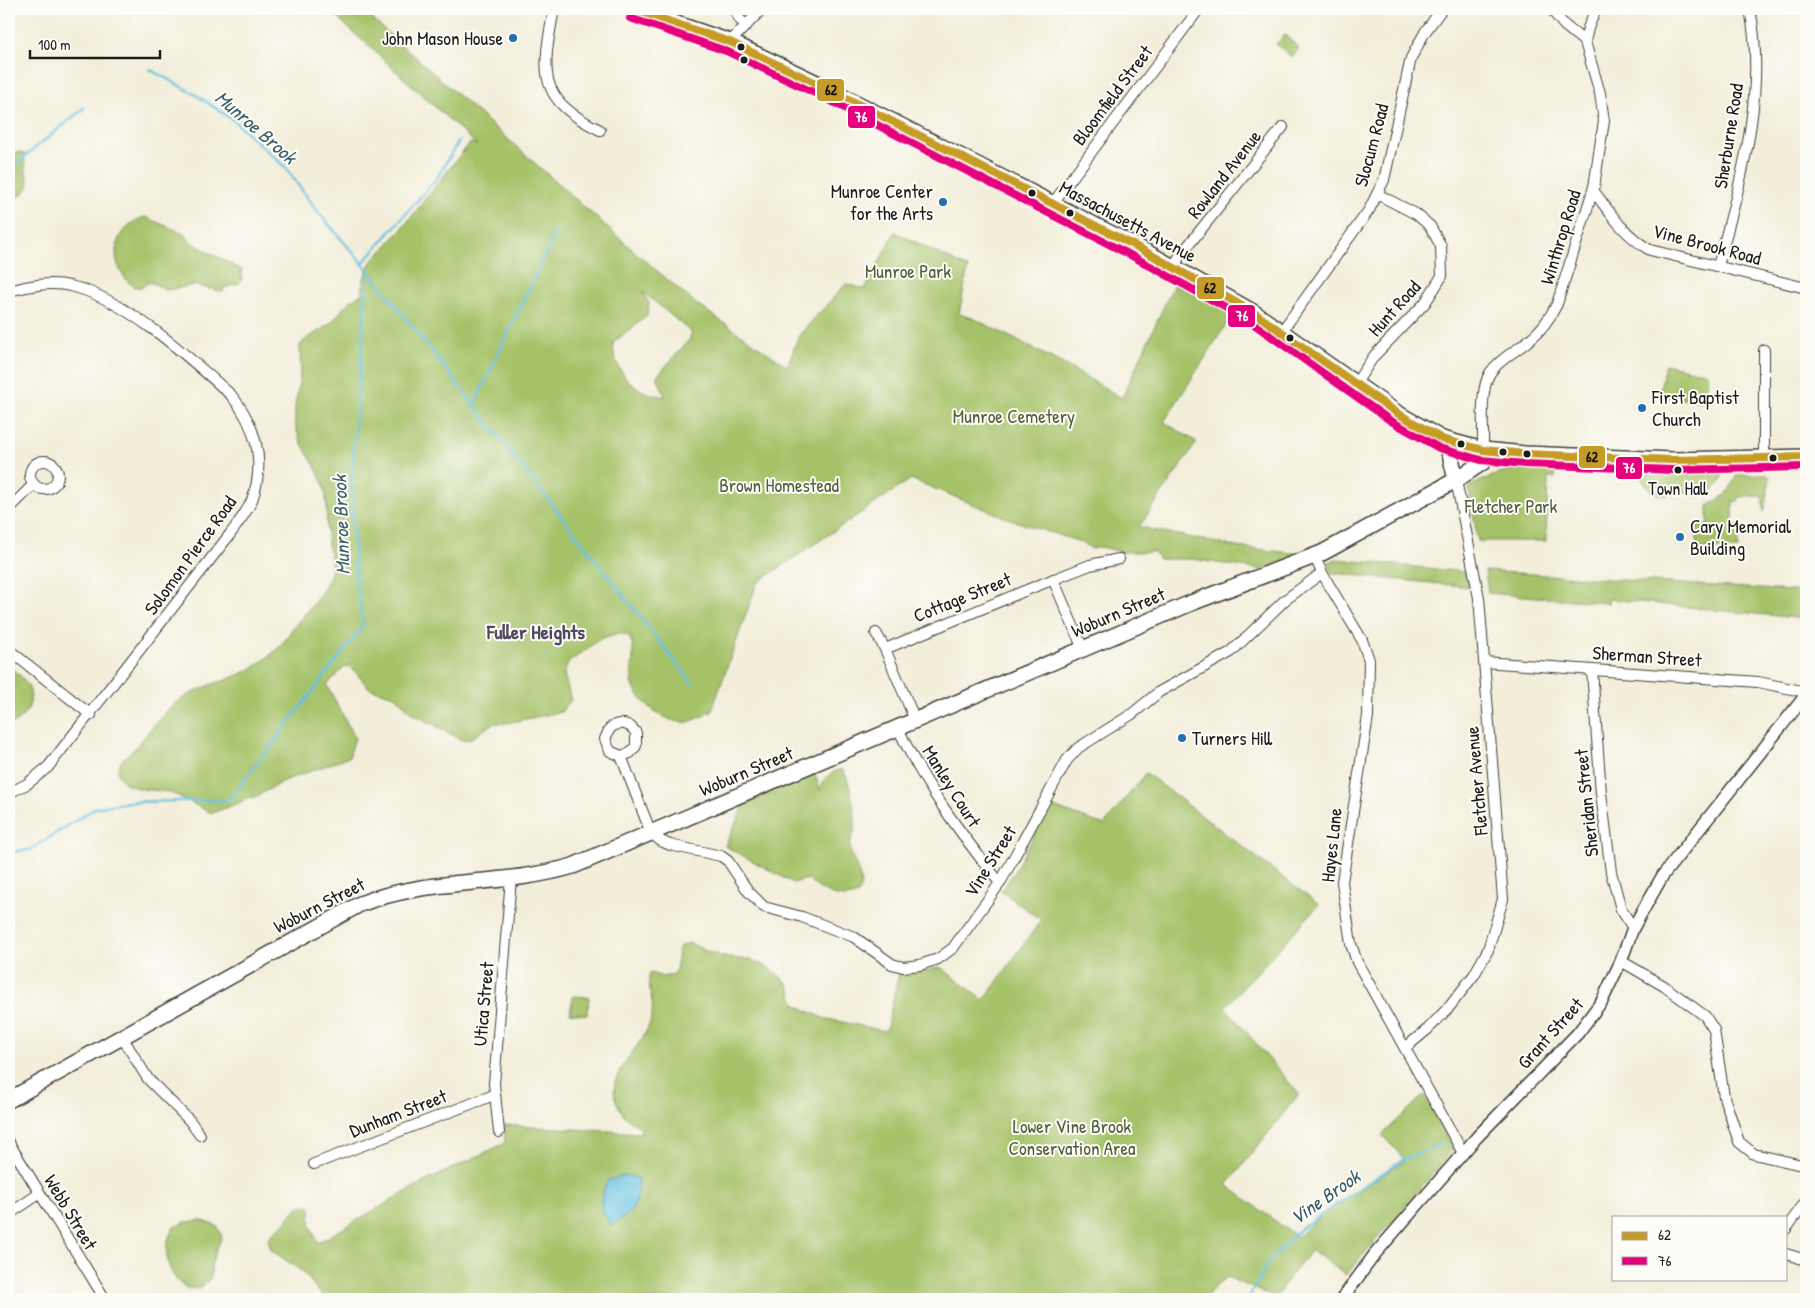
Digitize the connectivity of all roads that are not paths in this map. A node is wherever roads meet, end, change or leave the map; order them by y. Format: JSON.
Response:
{"nodes":[{"id":1,"x":554,"y":9,"type":"edge"},
{"id":2,"x":633,"y":9,"type":"edge"},
{"id":3,"x":734,"y":9,"type":"edge"},
{"id":4,"x":762,"y":9,"type":"edge"},
{"id":5,"x":1199,"y":9,"type":"edge"},
{"id":6,"x":1442,"y":9,"type":"edge"},
{"id":7,"x":1551,"y":9,"type":"edge"},
{"id":8,"x":1596,"y":9,"type":"edge"},
{"id":9,"x":1750,"y":9,"type":"edge"},
{"id":10,"x":747,"y":25,"type":"junction"},
{"id":11,"x":730,"y":42,"type":"junction"},
{"id":12,"x":1585,"y":42,"type":"junction"},
{"id":13,"x":1283,"y":127,"type":"dead end"},
{"id":14,"x":600,"y":130,"type":"dead end"},
{"id":15,"x":1593,"y":190,"type":"junction"},
{"id":16,"x":1377,"y":194,"type":"junction"},
{"id":17,"x":1053,"y":203,"type":"junction"},
{"id":18,"x":1718,"y":266,"type":"junction"},
{"id":19,"x":1175,"y":267,"type":"junction"},
{"id":20,"x":1806,"y":288,"type":"edge"},
{"id":21,"x":9,"y":291,"type":"edge"},
{"id":22,"x":1282,"y":331,"type":"junction"},
{"id":23,"x":1764,"y":350,"type":"dead end"},
{"id":24,"x":1356,"y":382,"type":"junction"},
{"id":25,"x":1442,"y":439,"type":"junction"},
{"id":26,"x":1488,"y":450,"type":"junction"},
{"id":27,"x":1764,"y":456,"type":"junction"},
{"id":28,"x":1806,"y":457,"type":"edge"},
{"id":29,"x":1456,"y":480,"type":"junction"},
{"id":30,"x":34,"y":484,"type":"dead end"},
{"id":31,"x":9,"y":509,"type":"edge"},
{"id":32,"x":1314,"y":557,"type":"junction"},
{"id":33,"x":1119,"y":559,"type":"dead end"},
{"id":34,"x":1322,"y":573,"type":"junction"},
{"id":35,"x":1053,"y":579,"type":"junction"},
{"id":36,"x":876,"y":633,"type":"dead end"},
{"id":37,"x":885,"y":649,"type":"junction"},
{"id":38,"x":1083,"y":649,"type":"junction"},
{"id":39,"x":9,"y":650,"type":"edge"},
{"id":40,"x":1484,"y":662,"type":"junction"},
{"id":41,"x":1592,"y":670,"type":"junction"},
{"id":42,"x":1806,"y":692,"type":"edge"},
{"id":43,"x":1806,"y":695,"type":"edge"},
{"id":44,"x":91,"y":715,"type":"junction"},
{"id":45,"x":915,"y":720,"type":"junction"},
{"id":46,"x":898,"y":728,"type":"junction"},
{"id":47,"x":621,"y":756,"type":"dead end"},
{"id":48,"x":9,"y":794,"type":"edge"},
{"id":49,"x":651,"y":833,"type":"junction"},
{"id":50,"x":511,"y":878,"type":"junction"},
{"id":51,"x":1000,"y":883,"type":"junction"},
{"id":52,"x":1633,"y":928,"type":"junction"},
{"id":53,"x":1621,"y":961,"type":"junction"},
{"id":54,"x":122,"y":1037,"type":"junction"},
{"id":55,"x":1404,"y":1048,"type":"junction"},
{"id":56,"x":494,"y":1095,"type":"junction"},
{"id":57,"x":9,"y":1100,"type":"edge"},
{"id":58,"x":499,"y":1132,"type":"dead end"},
{"id":59,"x":200,"y":1135,"type":"dead end"},
{"id":60,"x":9,"y":1143,"type":"edge"},
{"id":61,"x":1463,"y":1153,"type":"junction"},
{"id":62,"x":314,"y":1164,"type":"dead end"},
{"id":63,"x":1806,"y":1166,"type":"edge"},
{"id":64,"x":39,"y":1194,"type":"junction"},
{"id":65,"x":1806,"y":1201,"type":"edge"},
{"id":66,"x":9,"y":1214,"type":"edge"},
{"id":67,"x":1788,"y":1225,"type":"edge"},
{"id":68,"x":1788,"y":1255,"type":"edge"},
{"id":69,"x":1806,"y":1260,"type":"edge"},
{"id":70,"x":105,"y":1299,"type":"edge"},
{"id":71,"x":1342,"y":1299,"type":"edge"}],
"edges":[{"from":1,"to":14,"type":"street"},
{"from":2,"to":11,"type":"main road","name":"Massachusetts Avenue"},
{"from":3,"to":10,"type":"street"},
{"from":4,"to":10,"type":"street"},
{"from":5,"to":17,"type":"street","name":"Bloomfield Street"},
{"from":6,"to":16,"type":"street","name":"Slocum Road"},
{"from":7,"to":12,"type":"street"},
{"from":8,"to":12,"type":"street"},
{"from":9,"to":18,"type":"street","name":"Sherburne Road"},
{"from":10,"to":11,"type":"street"},
{"from":11,"to":17,"type":"main road","name":"Massachusetts Avenue"},
{"from":12,"to":15,"type":"street","name":"Winthrop Road"},
{"from":13,"to":19,"type":"street","name":"Rowland Avenue"},
{"from":15,"to":18,"type":"street","name":"Vine Brook Road"},
{"from":15,"to":26,"type":"street","name":"Winthrop Road"},
{"from":16,"to":22,"type":"street","name":"Slocum Road"},
{"from":16,"to":24,"type":"street","name":"Hunt Road"},
{"from":17,"to":19,"type":"main road","name":"Massachusetts Avenue"},
{"from":18,"to":20,"type":"street","name":"Vine Brook Road"},
{"from":19,"to":22,"type":"main road","name":"Massachusetts Avenue"},
{"from":21,"to":44,"type":"street","name":"Solomon Pierce Road"},
{"from":22,"to":24,"type":"main road","name":"Massachusetts Avenue"},
{"from":23,"to":27,"type":"street"},
{"from":24,"to":25,"type":"main road","name":"Massachusetts Avenue"},
{"from":25,"to":26,"type":"main road","name":"Massachusetts Avenue"},
{"from":25,"to":29,"type":"main road"},
{"from":26,"to":27,"type":"main road","name":"Massachusetts Avenue"},
{"from":26,"to":29,"type":"main road","name":"Woburn Street"},
{"from":27,"to":28,"type":"main road","name":"Massachusetts Avenue"},
{"from":29,"to":32,"type":"main road","name":"Woburn Street"},
{"from":29,"to":40,"type":"street","name":"Fletcher Avenue"},
{"from":30,"to":31,"type":"street"},
{"from":32,"to":34,"type":"street","name":"Hayes Lane"},
{"from":32,"to":38,"type":"main road","name":"Woburn Street"},
{"from":33,"to":35,"type":"street","name":"Cottage Street"},
{"from":34,"to":51,"type":"street","name":"Vine Street"},
{"from":34,"to":55,"type":"street","name":"Hayes Lane"},
{"from":35,"to":37,"type":"street","name":"Cottage Street"},
{"from":35,"to":38,"type":"street"},
{"from":36,"to":37,"type":"street"},
{"from":37,"to":45,"type":"street"},
{"from":38,"to":45,"type":"main road","name":"Woburn Street"},
{"from":39,"to":44,"type":"street"},
{"from":40,"to":41,"type":"street","name":"Sherman Street"},
{"from":40,"to":55,"type":"street","name":"Fletcher Avenue"},
{"from":41,"to":42,"type":"street","name":"Sherman Street"},
{"from":41,"to":52,"type":"street","name":"Sheridan Street"},
{"from":43,"to":52,"type":"street","name":"Grant Street"},
{"from":44,"to":48,"type":"street","name":"Solomon Pierce Road"},
{"from":45,"to":46,"type":"main road","name":"Woburn Street"},
{"from":46,"to":49,"type":"main road","name":"Woburn Street"},
{"from":46,"to":51,"type":"street","name":"Manley Court"},
{"from":47,"to":49,"type":"street"},
{"from":49,"to":50,"type":"main road","name":"Woburn Street"},
{"from":49,"to":51,"type":"street","name":"Vine Street"},
{"from":50,"to":54,"type":"main road","name":"Woburn Street"},
{"from":50,"to":56,"type":"street","name":"Utica Street"},
{"from":52,"to":53,"type":"street","name":"Grant Street"},
{"from":53,"to":61,"type":"street","name":"Grant Street"},
{"from":53,"to":63,"type":"street"},
{"from":54,"to":57,"type":"main road","name":"Woburn Street"},
{"from":54,"to":59,"type":"street"},
{"from":55,"to":61,"type":"street","name":"Hayes Lane"},
{"from":56,"to":58,"type":"street","name":"Utica Street"},
{"from":56,"to":62,"type":"street","name":"Dunham Street"},
{"from":60,"to":64,"type":"street","name":"Webb Street"},
{"from":61,"to":71,"type":"street","name":"Grant Street"},
{"from":64,"to":66,"type":"street"},
{"from":64,"to":70,"type":"street","name":"Webb Street"},
{"from":65,"to":67,"type":"street"},
{"from":68,"to":69,"type":"street"}]}
